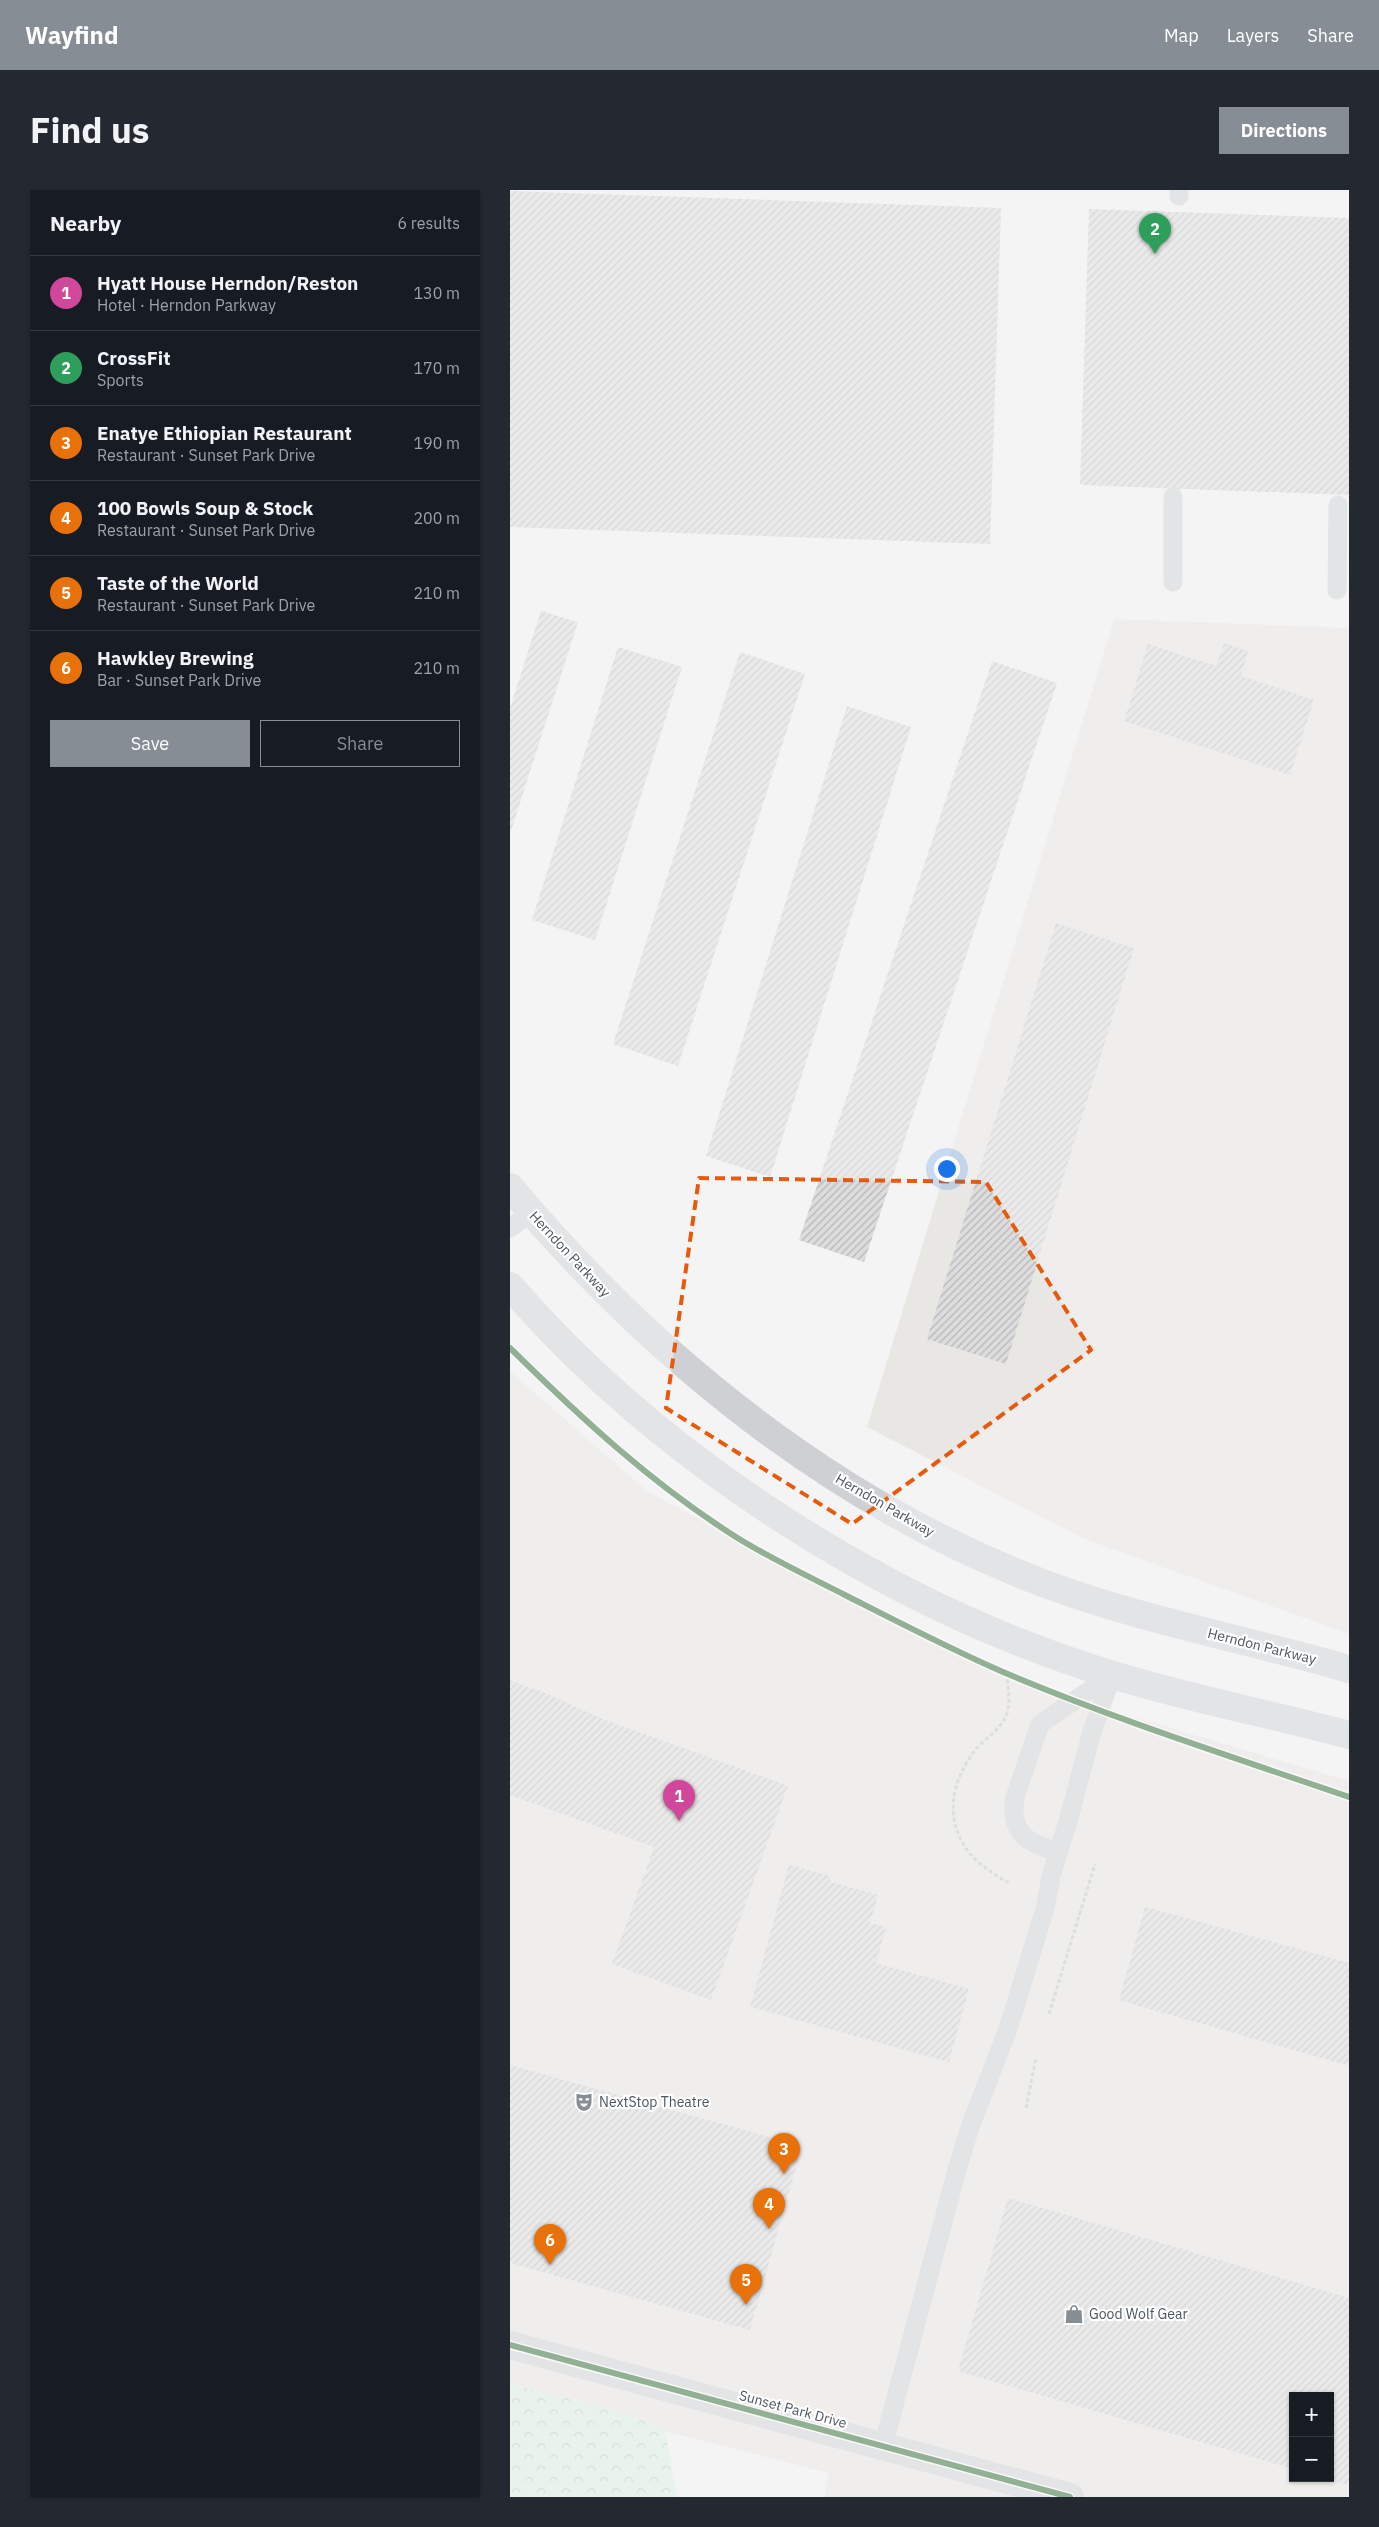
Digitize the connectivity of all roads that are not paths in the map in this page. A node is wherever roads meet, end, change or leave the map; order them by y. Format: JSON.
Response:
{"nodes":[{"id":1,"x":1173,"y":497,"type":"dead end"},
{"id":2,"x":1338,"y":505,"type":"dead end"},
{"id":3,"x":1173,"y":582,"type":"dead end"},
{"id":4,"x":1337,"y":590,"type":"dead end"},
{"id":5,"x":510,"y":1187,"type":"edge"},
{"id":6,"x":521,"y":1220,"type":"edge"},
{"id":7,"x":510,"y":1286,"type":"edge"},
{"id":8,"x":1349,"y":1669,"type":"edge"},
{"id":9,"x":1112,"y":1675,"type":"junction"},
{"id":10,"x":1349,"y":1735,"type":"edge"},
{"id":11,"x":1058,"y":1852,"type":"junction"},
{"id":12,"x":510,"y":2346,"type":"edge"},
{"id":13,"x":883,"y":2446,"type":"junction"},
{"id":14,"x":1070,"y":2497,"type":"edge"}],
"edges":[{"from":1,"to":3,"type":"lane"},
{"from":2,"to":4,"type":"lane"},
{"from":5,"to":6,"type":"main road","name":"Herndon Parkway"},
{"from":6,"to":8,"type":"main road","name":"Herndon Parkway"},
{"from":7,"to":9,"type":"main road"},
{"from":9,"to":10,"type":"main road"},
{"from":9,"to":11,"type":"lane"},
{"from":9,"to":11,"type":"lane"},
{"from":11,"to":13,"type":"lane"},
{"from":12,"to":13,"type":"street","name":"Sunset Park Drive"},
{"from":13,"to":14,"type":"street","name":"Sunset Park Drive"}]}
